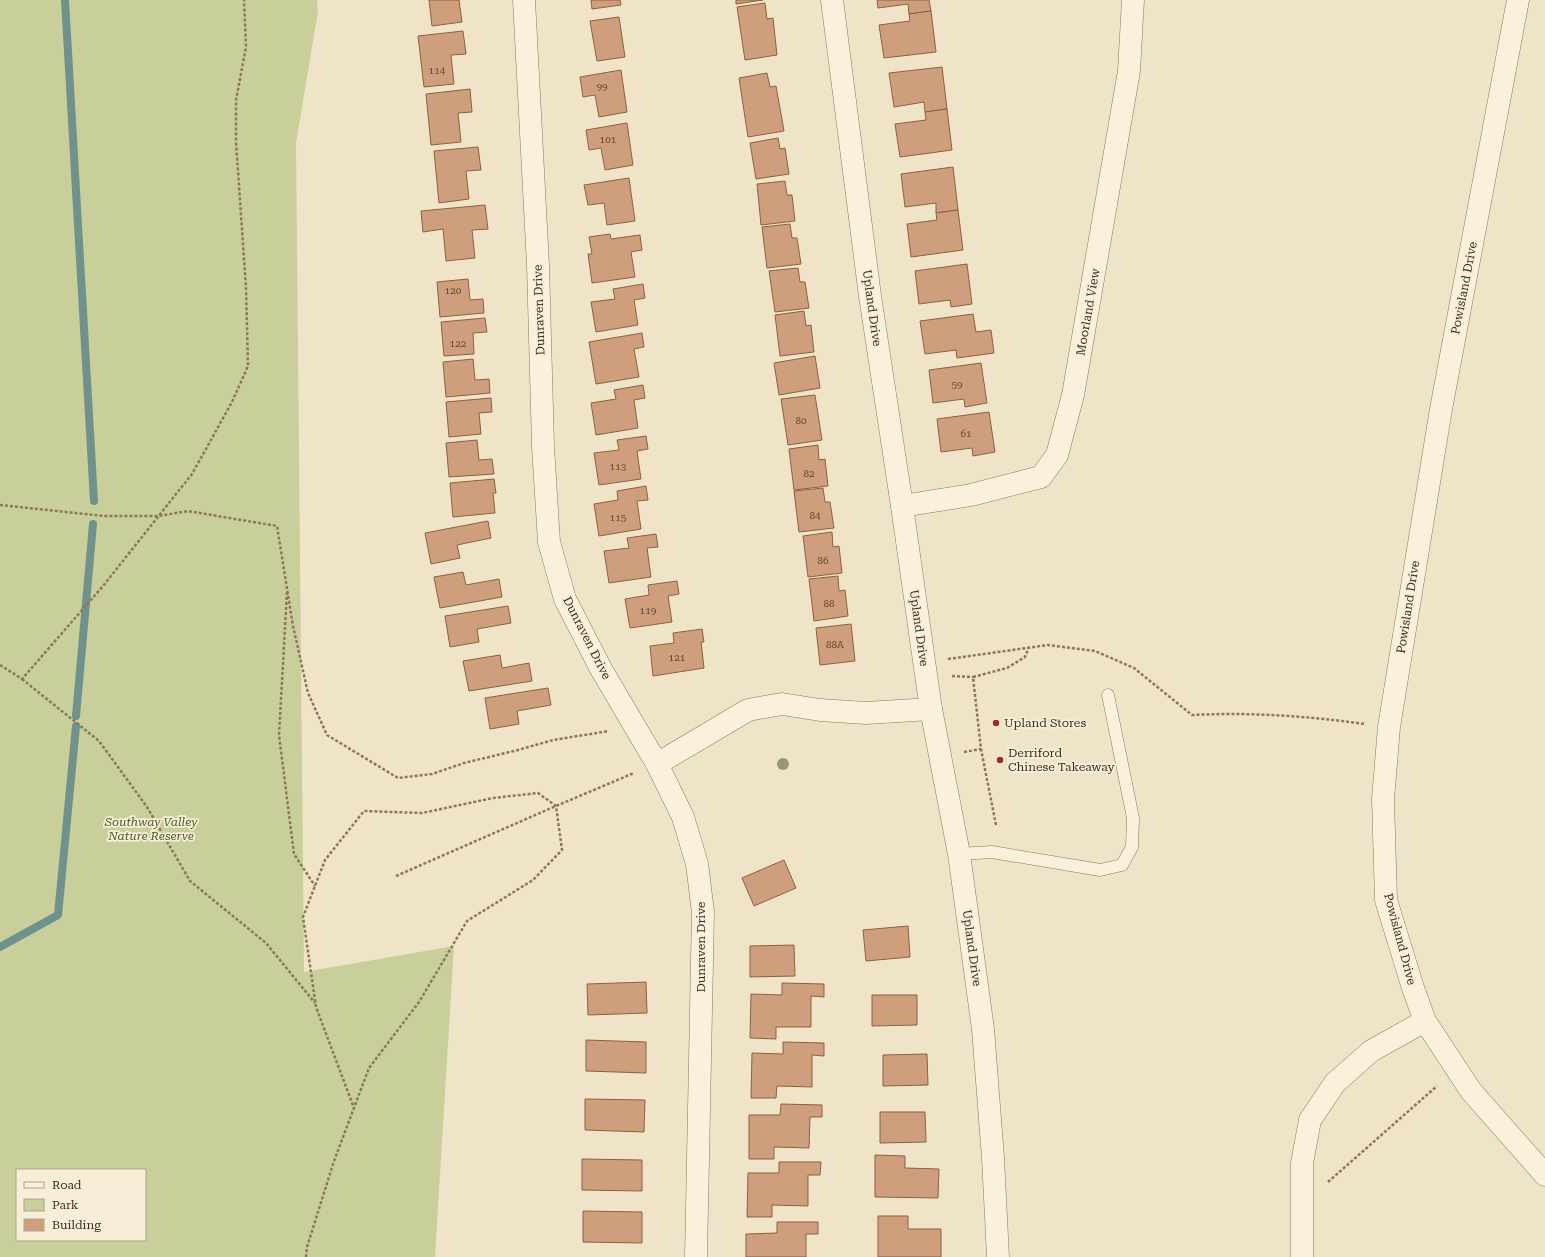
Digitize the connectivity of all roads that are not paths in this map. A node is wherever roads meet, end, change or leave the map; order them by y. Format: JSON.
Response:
{"nodes":[{"id":1,"x":524,"y":0,"type":"edge"},
{"id":2,"x":832,"y":0,"type":"edge"},
{"id":3,"x":1133,"y":0,"type":"edge"},
{"id":4,"x":1518,"y":0,"type":"edge"},
{"id":5,"x":902,"y":506,"type":"junction"},
{"id":6,"x":1108,"y":695,"type":"dead end"},
{"id":7,"x":931,"y":709,"type":"junction"},
{"id":8,"x":657,"y":764,"type":"junction"},
{"id":9,"x":958,"y":854,"type":"junction"},
{"id":10,"x":1425,"y":1021,"type":"junction"},
{"id":11,"x":1545,"y":1175,"type":"edge"},
{"id":12,"x":696,"y":1257,"type":"edge"},
{"id":13,"x":998,"y":1257,"type":"edge"},
{"id":14,"x":1302,"y":1257,"type":"edge"}],
"edges":[{"from":1,"to":8,"type":"street","name":"Dunraven Drive"},
{"from":2,"to":5,"type":"street","name":"Upland Drive"},
{"from":3,"to":5,"type":"street","name":"Moorland View"},
{"from":4,"to":10,"type":"street","name":"Powisland Drive"},
{"from":5,"to":7,"type":"street","name":"Upland Drive"},
{"from":6,"to":9,"type":"lane"},
{"from":7,"to":8,"type":"street"},
{"from":7,"to":9,"type":"street","name":"Upland Drive"},
{"from":8,"to":12,"type":"street","name":"Dunraven Drive"},
{"from":9,"to":13,"type":"street","name":"Upland Drive"},
{"from":10,"to":11,"type":"street","name":"Powisland Drive"},
{"from":10,"to":14,"type":"street"}]}
